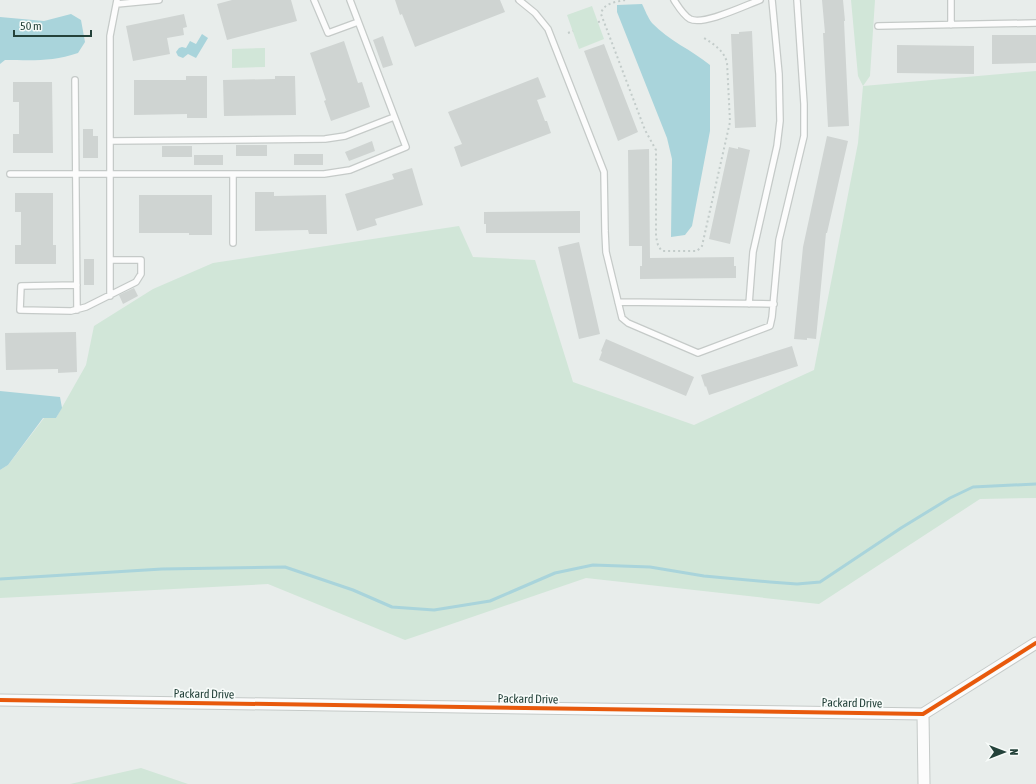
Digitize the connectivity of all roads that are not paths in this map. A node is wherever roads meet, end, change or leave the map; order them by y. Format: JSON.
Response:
{"nodes":[{"id":1,"x":158,"y":0,"type":"edge"},
{"id":2,"x":314,"y":0,"type":"edge"},
{"id":3,"x":350,"y":0,"type":"edge"},
{"id":4,"x":519,"y":0,"type":"edge"},
{"id":5,"x":674,"y":0,"type":"edge"},
{"id":6,"x":760,"y":0,"type":"edge"},
{"id":7,"x":772,"y":0,"type":"edge"},
{"id":8,"x":797,"y":0,"type":"edge"},
{"id":9,"x":951,"y":0,"type":"edge"},
{"id":10,"x":117,"y":2,"type":"edge"},
{"id":11,"x":358,"y":22,"type":"junction"},
{"id":12,"x":1036,"y":23,"type":"edge"},
{"id":13,"x":951,"y":24,"type":"junction"},
{"id":14,"x":878,"y":26,"type":"dead end"},
{"id":15,"x":75,"y":80,"type":"dead end"},
{"id":16,"x":394,"y":117,"type":"junction"},
{"id":17,"x":110,"y":140,"type":"junction"},
{"id":18,"x":10,"y":174,"type":"dead end"},
{"id":19,"x":76,"y":174,"type":"junction"},
{"id":20,"x":110,"y":174,"type":"junction"},
{"id":21,"x":233,"y":174,"type":"junction"},
{"id":22,"x":232,"y":243,"type":"dead end"},
{"id":23,"x":110,"y":260,"type":"junction"},
{"id":24,"x":77,"y":285,"type":"junction"},
{"id":25,"x":110,"y":296,"type":"junction"},
{"id":26,"x":618,"y":302,"type":"junction"},
{"id":27,"x":749,"y":304,"type":"junction"},
{"id":28,"x":774,"y":304,"type":"junction"},
{"id":29,"x":77,"y":310,"type":"junction"},
{"id":30,"x":1036,"y":643,"type":"edge"},
{"id":31,"x":0,"y":700,"type":"edge"},
{"id":32,"x":923,"y":714,"type":"junction"},
{"id":33,"x":924,"y":784,"type":"edge"}],
"edges":[{"from":1,"to":10,"type":"lane"},
{"from":2,"to":11,"type":"lane"},
{"from":3,"to":11,"type":"lane"},
{"from":4,"to":26,"type":"lane"},
{"from":5,"to":6,"type":"lane"},
{"from":7,"to":27,"type":"lane"},
{"from":8,"to":28,"type":"lane"},
{"from":9,"to":13,"type":"lane"},
{"from":10,"to":17,"type":"lane"},
{"from":11,"to":16,"type":"lane"},
{"from":12,"to":13,"type":"lane"},
{"from":13,"to":14,"type":"lane"},
{"from":15,"to":19,"type":"lane"},
{"from":16,"to":17,"type":"lane"},
{"from":16,"to":21,"type":"lane"},
{"from":17,"to":20,"type":"lane"},
{"from":18,"to":19,"type":"lane"},
{"from":19,"to":20,"type":"lane"},
{"from":19,"to":24,"type":"lane"},
{"from":20,"to":21,"type":"lane"},
{"from":20,"to":23,"type":"lane"},
{"from":21,"to":22,"type":"lane"},
{"from":23,"to":25,"type":"lane"},
{"from":23,"to":25,"type":"lane"},
{"from":24,"to":29,"type":"lane"},
{"from":24,"to":29,"type":"lane"},
{"from":25,"to":29,"type":"lane"},
{"from":26,"to":27,"type":"lane"},
{"from":26,"to":28,"type":"lane"},
{"from":27,"to":28,"type":"lane"},
{"from":30,"to":32,"type":"street"},
{"from":31,"to":32,"type":"street","name":"Packard Drive"},
{"from":32,"to":33,"type":"street"}]}
